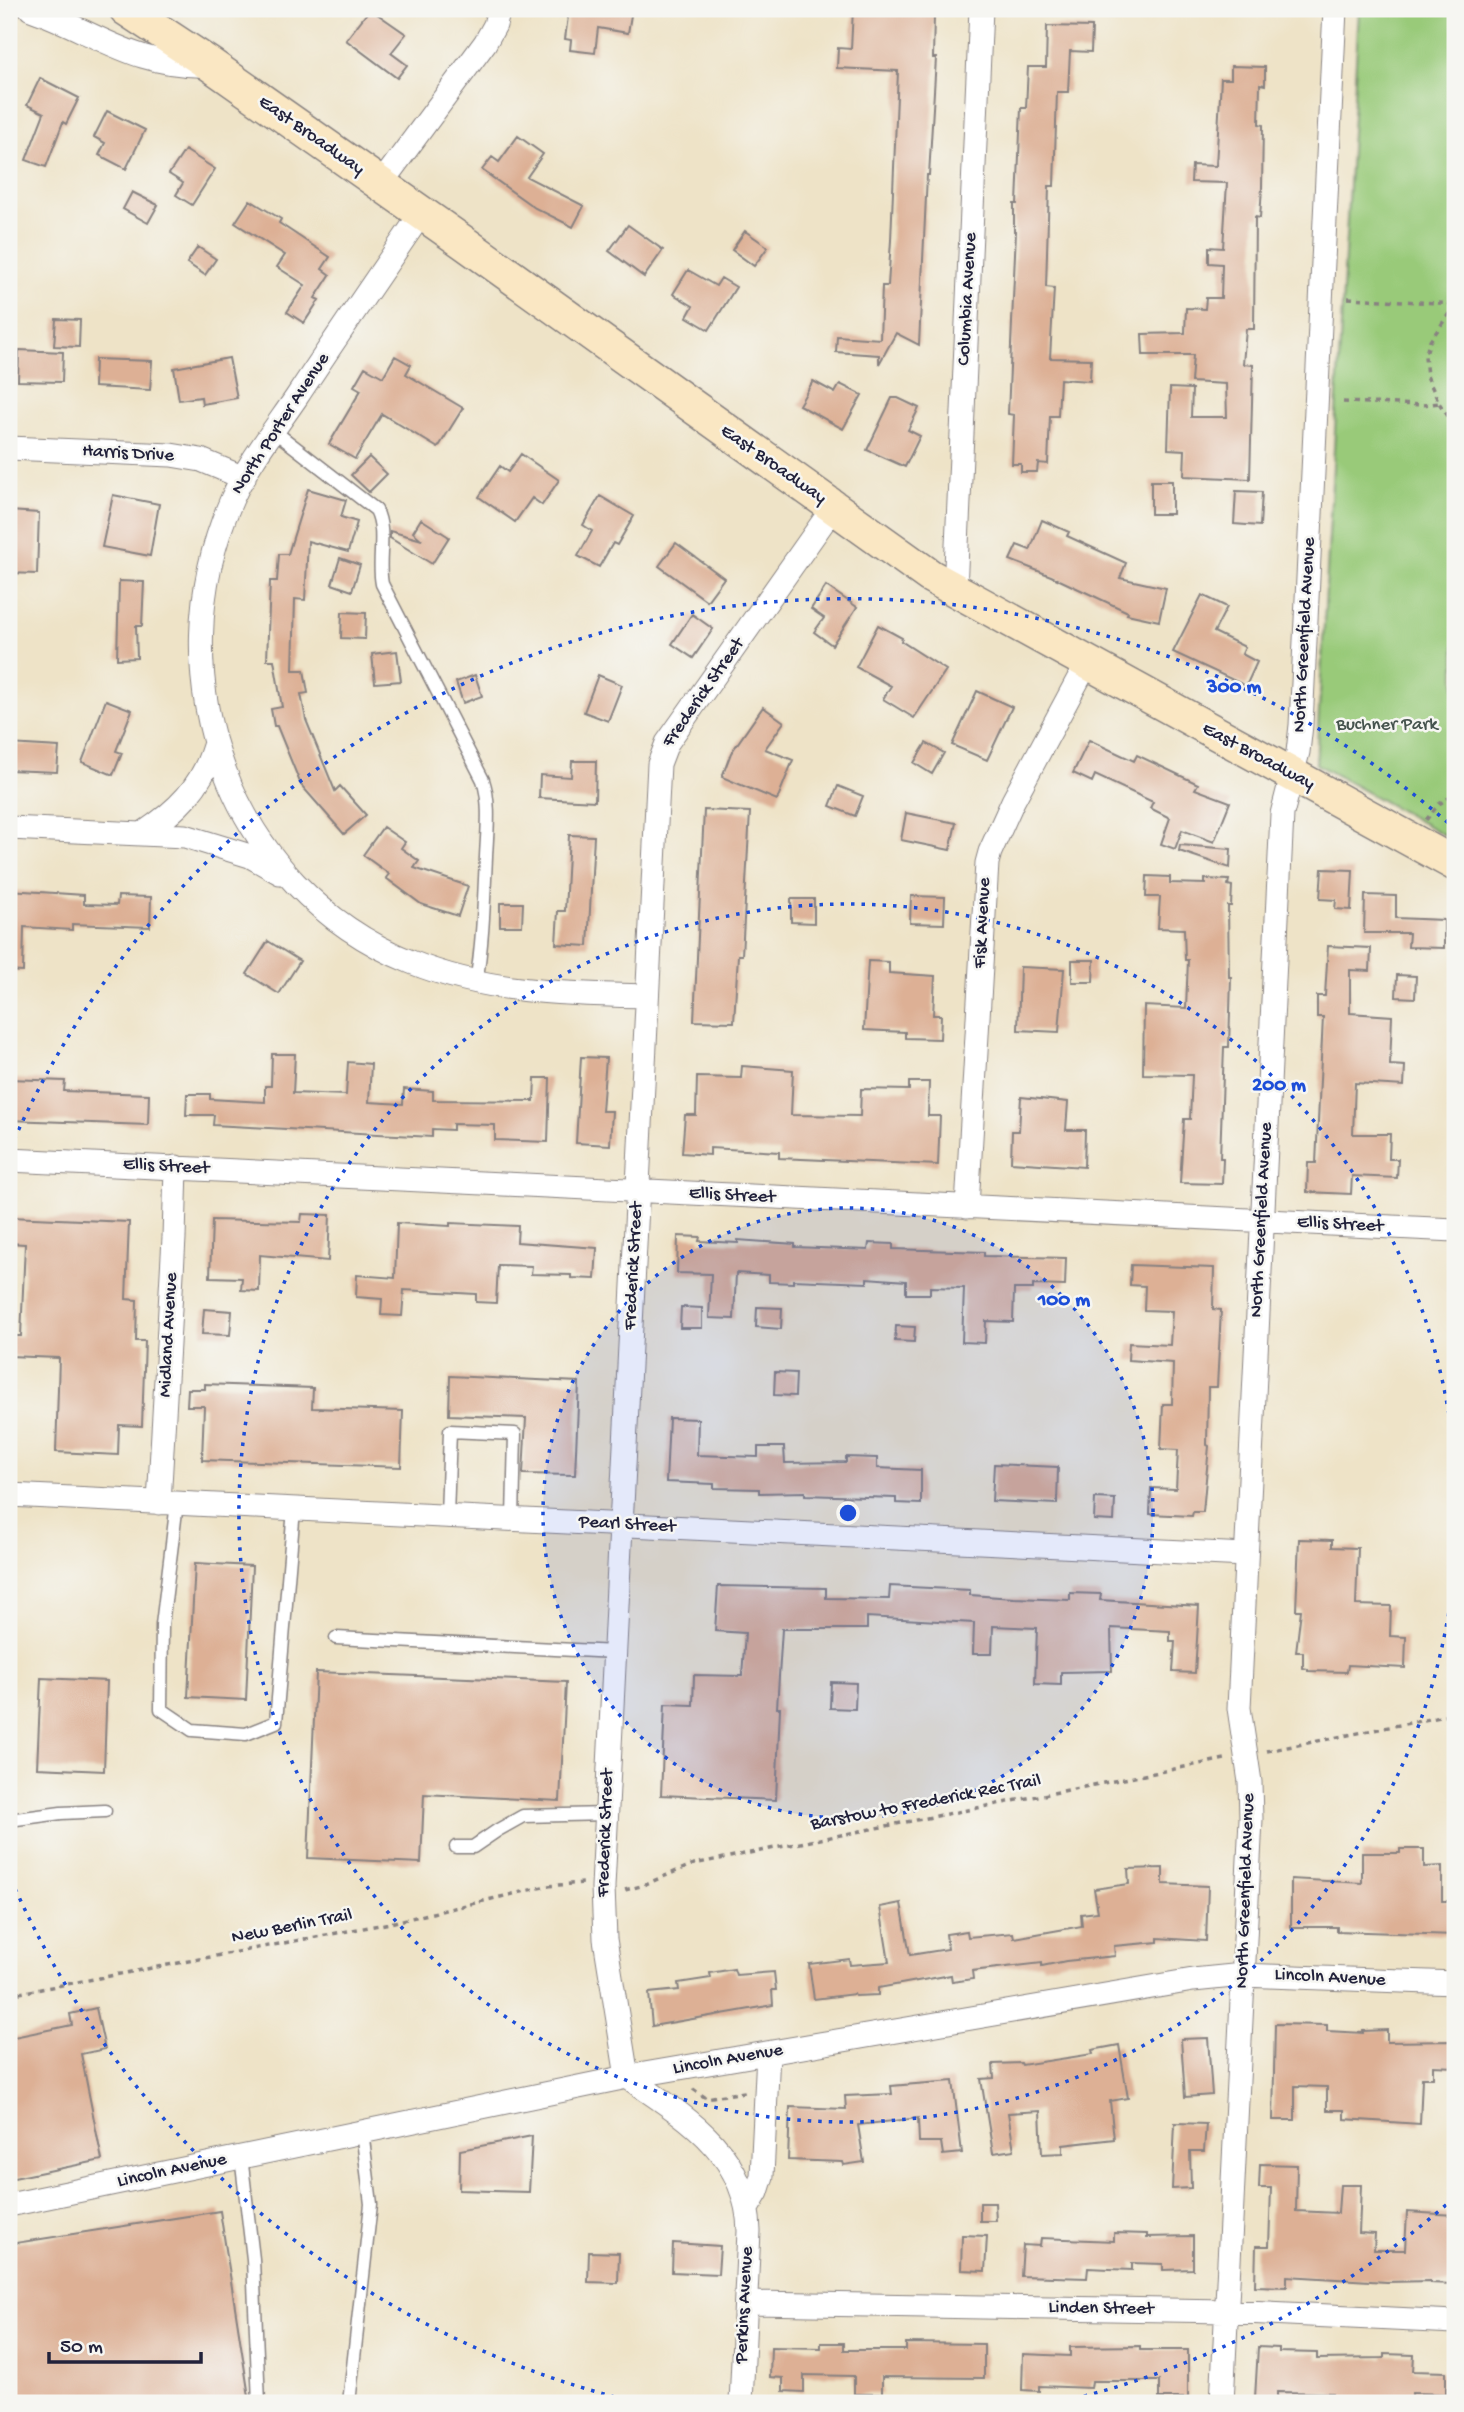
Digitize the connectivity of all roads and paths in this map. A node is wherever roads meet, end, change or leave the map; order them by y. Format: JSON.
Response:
{"nodes":[{"id":1,"x":31,"y":9,"type":"edge"},
{"id":2,"x":126,"y":9,"type":"edge"},
{"id":3,"x":499,"y":9,"type":"edge"},
{"id":4,"x":981,"y":9,"type":"edge"},
{"id":5,"x":1335,"y":9,"type":"edge"},
{"id":6,"x":211,"y":65,"type":"junction"},
{"id":7,"x":380,"y":185,"type":"junction"},
{"id":8,"x":421,"y":214,"type":"junction"},
{"id":9,"x":1348,"y":298,"type":"dead end"},
{"id":10,"x":1455,"y":304,"type":"edge"},
{"id":11,"x":1343,"y":402,"type":"dead end"},
{"id":12,"x":1439,"y":403,"type":"junction"},
{"id":13,"x":1455,"y":426,"type":"edge"},
{"id":14,"x":274,"y":431,"type":"junction"},
{"id":15,"x":9,"y":448,"type":"edge"},
{"id":16,"x":244,"y":478,"type":"junction"},
{"id":17,"x":833,"y":508,"type":"junction"},
{"id":18,"x":955,"y":590,"type":"junction"},
{"id":19,"x":1087,"y":663,"type":"junction"},
{"id":20,"x":214,"y":746,"type":"junction"},
{"id":21,"x":1292,"y":775,"type":"junction"},
{"id":22,"x":1455,"y":794,"type":"edge"},
{"id":23,"x":1423,"y":824,"type":"dead end"},
{"id":24,"x":9,"y":828,"type":"edge"},
{"id":25,"x":142,"y":834,"type":"junction"},
{"id":26,"x":1455,"y":864,"type":"edge"},
{"id":27,"x":291,"y":880,"type":"junction"},
{"id":28,"x":476,"y":983,"type":"junction"},
{"id":29,"x":647,"y":996,"type":"junction"},
{"id":30,"x":9,"y":1160,"type":"edge"},
{"id":31,"x":176,"y":1167,"type":"junction"},
{"id":32,"x":638,"y":1191,"type":"junction"},
{"id":33,"x":967,"y":1207,"type":"junction"},
{"id":34,"x":1262,"y":1222,"type":"junction"},
{"id":35,"x":1455,"y":1230,"type":"edge"},
{"id":36,"x":9,"y":1495,"type":"edge"},
{"id":37,"x":168,"y":1503,"type":"junction"},
{"id":38,"x":294,"y":1509,"type":"junction"},
{"id":39,"x":447,"y":1516,"type":"junction"},
{"id":40,"x":513,"y":1519,"type":"junction"},
{"id":41,"x":621,"y":1525,"type":"junction"},
{"id":42,"x":1246,"y":1555,"type":"junction"},
{"id":43,"x":336,"y":1637,"type":"dead end"},
{"id":44,"x":615,"y":1652,"type":"junction"},
{"id":45,"x":1455,"y":1714,"type":"edge"},
{"id":46,"x":1261,"y":1752,"type":"dead end"},
{"id":47,"x":1232,"y":1758,"type":"dead end"},
{"id":48,"x":105,"y":1811,"type":"dead end"},
{"id":49,"x":607,"y":1814,"type":"junction"},
{"id":50,"x":9,"y":1820,"type":"edge"},
{"id":51,"x":456,"y":1847,"type":"dead end"},
{"id":52,"x":579,"y":1883,"type":"dead end"},
{"id":53,"x":629,"y":1889,"type":"dead end"},
{"id":54,"x":1243,"y":1975,"type":"junction"},
{"id":55,"x":1455,"y":1983,"type":"edge"},
{"id":56,"x":9,"y":1995,"type":"edge"},
{"id":57,"x":768,"y":2053,"type":"junction"},
{"id":58,"x":627,"y":2077,"type":"junction"},
{"id":59,"x":752,"y":2087,"type":"dead end"},
{"id":60,"x":693,"y":2089,"type":"dead end"},
{"id":61,"x":362,"y":2131,"type":"junction"},
{"id":62,"x":241,"y":2156,"type":"junction"},
{"id":63,"x":9,"y":2205,"type":"edge"},
{"id":64,"x":748,"y":2207,"type":"junction"},
{"id":65,"x":747,"y":2303,"type":"junction"},
{"id":66,"x":1225,"y":2311,"type":"junction"},
{"id":67,"x":1455,"y":2322,"type":"edge"},
{"id":68,"x":259,"y":2403,"type":"edge"},
{"id":69,"x":349,"y":2403,"type":"edge"},
{"id":70,"x":741,"y":2403,"type":"edge"},
{"id":71,"x":1222,"y":2403,"type":"edge"}],
"edges":[{"from":1,"to":6,"type":"street"},
{"from":2,"to":6,"type":"main road","name":"East Broadway"},
{"from":3,"to":7,"type":"street"},
{"from":4,"to":18,"type":"street","name":"Columbia Avenue"},
{"from":5,"to":21,"type":"street","name":"North Greenfield Avenue"},
{"from":6,"to":7,"type":"main road","name":"East Broadway"},
{"from":7,"to":8,"type":"main road","name":"East Broadway"},
{"from":8,"to":14,"type":"street","name":"North Porter Avenue"},
{"from":8,"to":17,"type":"main road","name":"East Broadway"},
{"from":9,"to":10,"type":"path"},
{"from":10,"to":12,"type":"path"},
{"from":11,"to":12,"type":"path"},
{"from":12,"to":13,"type":"path"},
{"from":14,"to":16,"type":"street","name":"North Porter Avenue"},
{"from":14,"to":28,"type":"lane"},
{"from":15,"to":16,"type":"street","name":"Harris Drive"},
{"from":16,"to":20,"type":"street","name":"North Porter Avenue"},
{"from":17,"to":18,"type":"main road","name":"East Broadway"},
{"from":17,"to":29,"type":"street","name":"Frederick Street"},
{"from":18,"to":19,"type":"main road","name":"East Broadway"},
{"from":19,"to":21,"type":"main road","name":"East Broadway"},
{"from":19,"to":33,"type":"street","name":"Fisk Avenue"},
{"from":20,"to":25,"type":"street"},
{"from":20,"to":27,"type":"street","name":"North Porter Avenue"},
{"from":21,"to":26,"type":"main road","name":"East Broadway"},
{"from":21,"to":34,"type":"street","name":"North Greenfield Avenue"},
{"from":22,"to":23,"type":"path"},
{"from":24,"to":25,"type":"street"},
{"from":25,"to":27,"type":"street"},
{"from":27,"to":28,"type":"street","name":"North Porter Avenue"},
{"from":28,"to":29,"type":"street","name":"North Porter Avenue"},
{"from":29,"to":32,"type":"street","name":"Frederick Street"},
{"from":30,"to":31,"type":"street","name":"Ellis Street"},
{"from":31,"to":32,"type":"street","name":"Ellis Street"},
{"from":31,"to":37,"type":"street","name":"Midland Avenue"},
{"from":32,"to":33,"type":"street","name":"Ellis Street"},
{"from":32,"to":41,"type":"street","name":"Frederick Street"},
{"from":33,"to":34,"type":"street","name":"Ellis Street"},
{"from":34,"to":35,"type":"street","name":"Ellis Street"},
{"from":34,"to":42,"type":"street","name":"North Greenfield Avenue"},
{"from":36,"to":37,"type":"street","name":"Pearl Street"},
{"from":37,"to":38,"type":"street","name":"Pearl Street"},
{"from":37,"to":38,"type":"lane"},
{"from":38,"to":39,"type":"street","name":"Pearl Street"},
{"from":39,"to":40,"type":"street","name":"Pearl Street"},
{"from":39,"to":40,"type":"lane"},
{"from":40,"to":41,"type":"street","name":"Pearl Street"},
{"from":41,"to":42,"type":"street","name":"Pearl Street"},
{"from":41,"to":44,"type":"street","name":"Frederick Street"},
{"from":42,"to":54,"type":"street","name":"North Greenfield Avenue"},
{"from":43,"to":44,"type":"lane"},
{"from":44,"to":49,"type":"street","name":"Frederick Street"},
{"from":45,"to":46,"type":"path"},
{"from":47,"to":53,"type":"path","name":"Barstow to Frederick Rec Trail"},
{"from":48,"to":50,"type":"lane"},
{"from":49,"to":51,"type":"lane"},
{"from":49,"to":58,"type":"street","name":"Frederick Street"},
{"from":52,"to":56,"type":"path","name":"New Berlin Trail"},
{"from":54,"to":55,"type":"street","name":"Lincoln Avenue"},
{"from":54,"to":57,"type":"street","name":"Lincoln Avenue"},
{"from":54,"to":66,"type":"street","name":"North Greenfield Avenue"},
{"from":57,"to":58,"type":"street","name":"Lincoln Avenue"},
{"from":57,"to":64,"type":"street","name":"Perkins Avenue"},
{"from":58,"to":61,"type":"street","name":"Lincoln Avenue"},
{"from":58,"to":64,"type":"street","name":"Perkins Avenue"},
{"from":59,"to":60,"type":"path"},
{"from":61,"to":62,"type":"street","name":"Lincoln Avenue"},
{"from":61,"to":69,"type":"lane"},
{"from":62,"to":63,"type":"street","name":"Lincoln Avenue"},
{"from":62,"to":68,"type":"lane"},
{"from":64,"to":65,"type":"street","name":"Perkins Avenue"},
{"from":65,"to":66,"type":"street","name":"Linden Street"},
{"from":65,"to":70,"type":"street","name":"Perkins Avenue"},
{"from":66,"to":67,"type":"street","name":"Linden Street"},
{"from":66,"to":71,"type":"street","name":"North Greenfield Avenue"}]}
